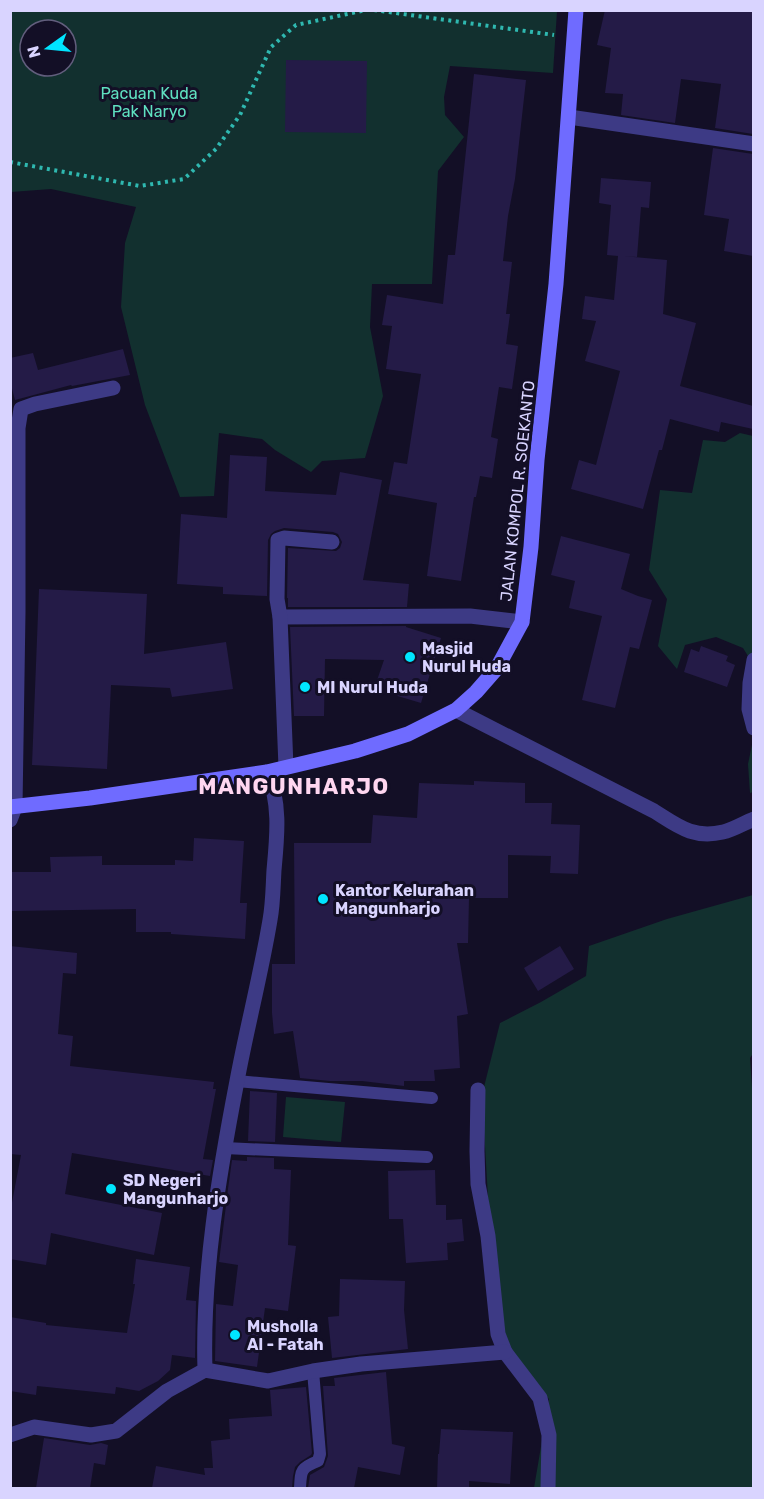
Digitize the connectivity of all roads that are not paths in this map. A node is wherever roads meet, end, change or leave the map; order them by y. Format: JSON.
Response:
{"nodes":[{"id":1,"x":576,"y":10,"type":"edge"},
{"id":2,"x":569,"y":117,"type":"junction"},
{"id":3,"x":753,"y":144,"type":"edge"},
{"id":4,"x":113,"y":388,"type":"dead end"},
{"id":5,"x":332,"y":542,"type":"dead end"},
{"id":6,"x":280,"y":617,"type":"junction"},
{"id":7,"x":522,"y":622,"type":"junction"},
{"id":8,"x":753,"y":660,"type":"edge"},
{"id":9,"x":456,"y":710,"type":"junction"},
{"id":10,"x":753,"y":728,"type":"edge"},
{"id":11,"x":286,"y":767,"type":"junction"},
{"id":12,"x":267,"y":772,"type":"junction"},
{"id":13,"x":12,"y":812,"type":"edge"},
{"id":14,"x":753,"y":819,"type":"edge"},
{"id":15,"x":237,"y":1081,"type":"junction"},
{"id":16,"x":478,"y":1090,"type":"dead end"},
{"id":17,"x":432,"y":1098,"type":"dead end"},
{"id":18,"x":225,"y":1148,"type":"junction"},
{"id":19,"x":427,"y":1157,"type":"dead end"},
{"id":20,"x":505,"y":1352,"type":"junction"},
{"id":21,"x":205,"y":1370,"type":"junction"},
{"id":22,"x":313,"y":1371,"type":"junction"},
{"id":23,"x":10,"y":1435,"type":"edge"},
{"id":24,"x":300,"y":1488,"type":"edge"},
{"id":25,"x":548,"y":1488,"type":"edge"}],
"edges":[{"from":1,"to":2,"type":"main road","name":"JALAN KOMPOL R. SOEKANTO"},
{"from":2,"to":3,"type":"street"},
{"from":2,"to":7,"type":"main road","name":"JALAN KOMPOL R. SOEKANTO"},
{"from":4,"to":13,"type":"street"},
{"from":5,"to":6,"type":"street"},
{"from":6,"to":7,"type":"street"},
{"from":6,"to":11,"type":"street"},
{"from":7,"to":9,"type":"main road","name":"JALAN KOMPOL R. SOEKANTO"},
{"from":8,"to":10,"type":"street"},
{"from":9,"to":11,"type":"main road","name":"JALAN KOMPOL R. SOEKANTO"},
{"from":9,"to":14,"type":"street"},
{"from":11,"to":12,"type":"main road","name":"JALAN KOMPOL R. SOEKANTO"},
{"from":12,"to":13,"type":"main road","name":"JALAN KOMPOL R. SOEKANTO"},
{"from":12,"to":15,"type":"street"},
{"from":15,"to":17,"type":"lane"},
{"from":15,"to":18,"type":"street"},
{"from":16,"to":20,"type":"street"},
{"from":18,"to":19,"type":"lane"},
{"from":18,"to":21,"type":"street"},
{"from":20,"to":22,"type":"street"},
{"from":20,"to":25,"type":"street"},
{"from":21,"to":22,"type":"street"},
{"from":21,"to":23,"type":"street"},
{"from":22,"to":24,"type":"lane"}]}
